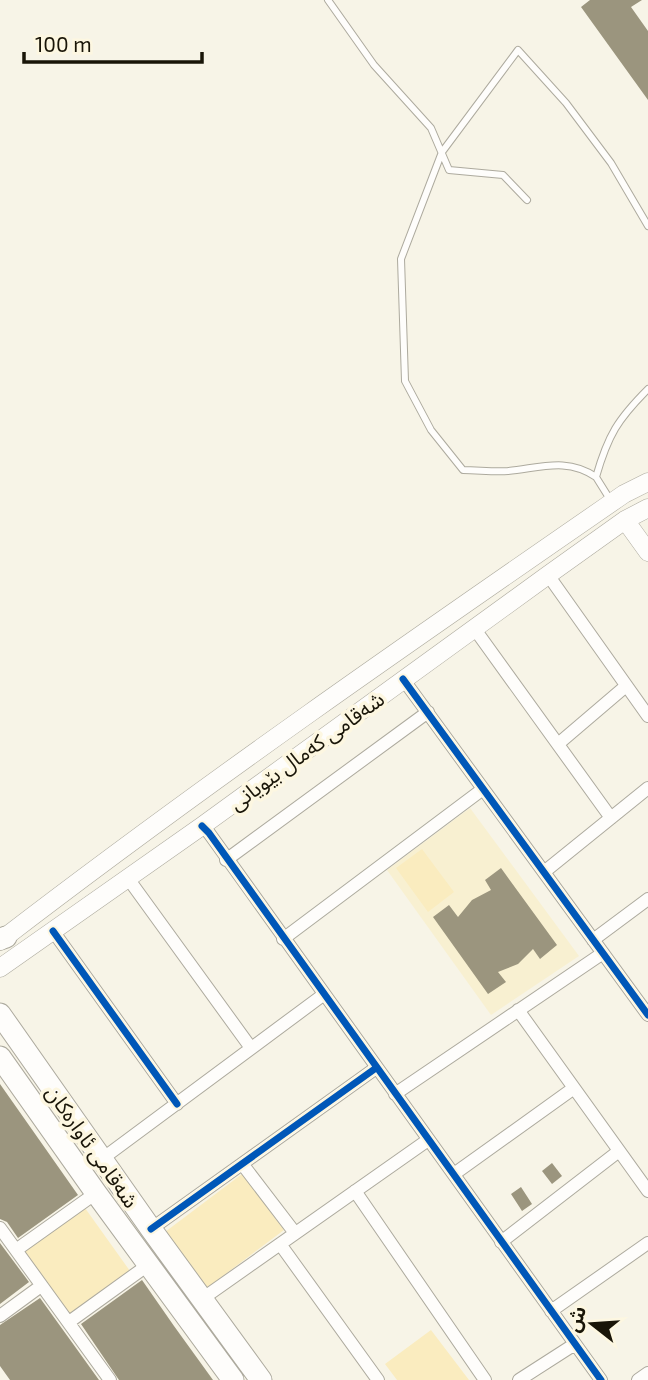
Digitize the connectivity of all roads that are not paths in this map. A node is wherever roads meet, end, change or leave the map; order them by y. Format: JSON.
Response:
{"nodes":[{"id":1,"x":328,"y":0,"type":"edge"},
{"id":2,"x":442,"y":152,"type":"junction"},
{"id":3,"x":527,"y":200,"type":"dead end"},
{"id":4,"x":648,"y":226,"type":"edge"},
{"id":5,"x":648,"y":389,"type":"edge"},
{"id":6,"x":596,"y":477,"type":"junction"},
{"id":7,"x":648,"y":482,"type":"edge"},
{"id":8,"x":612,"y":502,"type":"junction"},
{"id":9,"x":648,"y":508,"type":"edge"},
{"id":10,"x":625,"y":520,"type":"junction"},
{"id":11,"x":648,"y":552,"type":"edge"},
{"id":12,"x":548,"y":575,"type":"junction"},
{"id":13,"x":487,"y":588,"type":"junction"},
{"id":14,"x":502,"y":608,"type":"junction"},
{"id":15,"x":474,"y":628,"type":"junction"},
{"id":16,"x":403,"y":679,"type":"junction"},
{"id":17,"x":626,"y":686,"type":"junction"},
{"id":18,"x":428,"y":712,"type":"junction"},
{"id":19,"x":648,"y":716,"type":"edge"},
{"id":20,"x":558,"y":744,"type":"junction"},
{"id":21,"x":648,"y":788,"type":"edge"},
{"id":22,"x":483,"y":789,"type":"junction"},
{"id":23,"x":611,"y":818,"type":"junction"},
{"id":24,"x":202,"y":826,"type":"junction"},
{"id":25,"x":226,"y":860,"type":"junction"},
{"id":26,"x":544,"y":872,"type":"junction"},
{"id":27,"x":127,"y":877,"type":"junction"},
{"id":28,"x":648,"y":899,"type":"edge"},
{"id":29,"x":53,"y":931,"type":"junction"},
{"id":30,"x":283,"y":939,"type":"junction"},
{"id":31,"x":593,"y":940,"type":"junction"},
{"id":32,"x":2,"y":951,"type":"edge"},
{"id":33,"x":603,"y":953,"type":"junction"},
{"id":34,"x":323,"y":995,"type":"junction"},
{"id":35,"x":518,"y":1010,"type":"junction"},
{"id":36,"x":0,"y":1014,"type":"edge"},
{"id":37,"x":648,"y":1015,"type":"edge"},
{"id":38,"x":251,"y":1048,"type":"junction"},
{"id":39,"x":0,"y":1058,"type":"edge"},
{"id":40,"x":376,"y":1068,"type":"junction"},
{"id":41,"x":574,"y":1088,"type":"junction"},
{"id":42,"x":395,"y":1094,"type":"junction"},
{"id":43,"x":177,"y":1104,"type":"junction"},
{"id":44,"x":428,"y":1140,"type":"junction"},
{"id":45,"x":619,"y":1151,"type":"junction"},
{"id":46,"x":102,"y":1159,"type":"junction"},
{"id":47,"x":243,"y":1165,"type":"junction"},
{"id":48,"x":454,"y":1174,"type":"junction"},
{"id":49,"x":355,"y":1191,"type":"junction"},
{"id":50,"x":648,"y":1191,"type":"edge"},
{"id":51,"x":96,"y":1193,"type":"junction"},
{"id":52,"x":0,"y":1228,"type":"edge"},
{"id":53,"x":151,"y":1229,"type":"junction"},
{"id":54,"x":295,"y":1233,"type":"junction"},
{"id":55,"x":501,"y":1242,"type":"junction"},
{"id":56,"x":648,"y":1243,"type":"edge"},
{"id":57,"x":280,"y":1244,"type":"junction"},
{"id":58,"x":16,"y":1250,"type":"junction"},
{"id":59,"x":148,"y":1265,"type":"junction"},
{"id":60,"x":41,"y":1286,"type":"junction"},
{"id":61,"x":202,"y":1299,"type":"junction"},
{"id":62,"x":551,"y":1311,"type":"junction"},
{"id":63,"x":0,"y":1316,"type":"edge"},
{"id":64,"x":69,"y":1322,"type":"junction"},
{"id":65,"x":575,"y":1344,"type":"junction"},
{"id":66,"x":648,"y":1373,"type":"edge"},
{"id":67,"x":110,"y":1380,"type":"edge"},
{"id":68,"x":233,"y":1380,"type":"edge"},
{"id":69,"x":261,"y":1380,"type":"edge"},
{"id":70,"x":378,"y":1380,"type":"edge"},
{"id":71,"x":485,"y":1380,"type":"edge"},
{"id":72,"x":519,"y":1380,"type":"edge"},
{"id":73,"x":601,"y":1380,"type":"edge"},
{"id":74,"x":638,"y":1380,"type":"edge"}],
"edges":[{"from":1,"to":2,"type":"lane"},
{"from":2,"to":3,"type":"lane"},
{"from":2,"to":4,"type":"lane"},
{"from":2,"to":6,"type":"lane"},
{"from":5,"to":6,"type":"lane"},
{"from":6,"to":8,"type":"lane"},
{"from":7,"to":8,"type":"main road","name":"شەقامی کەمال بێویانی"},
{"from":8,"to":13,"type":"main road","name":"شەقامی کەمال بێویانی"},
{"from":9,"to":10,"type":"main road","name":"شەقامی کەمال بێویانی"},
{"from":10,"to":11,"type":"main road"},
{"from":10,"to":12,"type":"main road","name":"شەقامی کەمال بێویانی"},
{"from":12,"to":14,"type":"main road","name":"شەقامی کەمال بێویانی"},
{"from":12,"to":17,"type":"street"},
{"from":13,"to":14,"type":"main road"},
{"from":13,"to":32,"type":"main road","name":"شەقامی کەمال بێویانی"},
{"from":14,"to":15,"type":"main road","name":"شەقامی کەمال بێویانی"},
{"from":15,"to":16,"type":"main road","name":"شەقامی کەمال بێویانی"},
{"from":15,"to":20,"type":"street"},
{"from":16,"to":18,"type":"street"},
{"from":16,"to":24,"type":"main road","name":"شەقامی کەمال بێویانی"},
{"from":17,"to":19,"type":"street"},
{"from":17,"to":20,"type":"street"},
{"from":18,"to":22,"type":"street"},
{"from":18,"to":25,"type":"street"},
{"from":20,"to":23,"type":"street"},
{"from":21,"to":23,"type":"street"},
{"from":22,"to":26,"type":"street"},
{"from":22,"to":30,"type":"street"},
{"from":23,"to":26,"type":"street"},
{"from":24,"to":25,"type":"street"},
{"from":24,"to":27,"type":"main road","name":"شەقامی کەمال بێویانی"},
{"from":25,"to":30,"type":"street"},
{"from":26,"to":31,"type":"street"},
{"from":27,"to":29,"type":"main road","name":"شەقامی کەمال بێویانی"},
{"from":27,"to":38,"type":"street"},
{"from":28,"to":31,"type":"street"},
{"from":29,"to":32,"type":"main road","name":"شەقامی کەمال بێویانی"},
{"from":29,"to":43,"type":"street"},
{"from":30,"to":34,"type":"street"},
{"from":31,"to":33,"type":"street"},
{"from":33,"to":35,"type":"street"},
{"from":33,"to":37,"type":"street"},
{"from":34,"to":38,"type":"street"},
{"from":34,"to":40,"type":"street"},
{"from":35,"to":41,"type":"street"},
{"from":35,"to":42,"type":"street"},
{"from":36,"to":46,"type":"main road","name":"شەقامی ئاوارەکان"},
{"from":38,"to":43,"type":"street"},
{"from":39,"to":51,"type":"main road","name":"شەقامی ئاوارەکان"},
{"from":40,"to":42,"type":"street"},
{"from":40,"to":47,"type":"street"},
{"from":41,"to":45,"type":"street"},
{"from":41,"to":48,"type":"street"},
{"from":42,"to":44,"type":"street"},
{"from":43,"to":46,"type":"street"},
{"from":44,"to":48,"type":"street"},
{"from":44,"to":49,"type":"street"},
{"from":45,"to":50,"type":"street"},
{"from":45,"to":55,"type":"street"},
{"from":46,"to":53,"type":"main road","name":"شەقامی ئاوارەکان"},
{"from":47,"to":53,"type":"street"},
{"from":47,"to":54,"type":"street"},
{"from":48,"to":55,"type":"street"},
{"from":49,"to":54,"type":"street"},
{"from":49,"to":71,"type":"street"},
{"from":51,"to":58,"type":"street"},
{"from":51,"to":59,"type":"main road","name":"شەقامی ئاوارەکان"},
{"from":52,"to":58,"type":"street"},
{"from":53,"to":61,"type":"main road","name":"شەقامی ئاوارەکان"},
{"from":54,"to":57,"type":"street"},
{"from":55,"to":62,"type":"street"},
{"from":56,"to":62,"type":"street"},
{"from":57,"to":61,"type":"street"},
{"from":57,"to":70,"type":"street"},
{"from":58,"to":60,"type":"street"},
{"from":59,"to":64,"type":"street"},
{"from":59,"to":68,"type":"main road","name":"شەقامی ئاوارەکان"},
{"from":60,"to":63,"type":"street"},
{"from":60,"to":64,"type":"street"},
{"from":61,"to":69,"type":"main road","name":"شەقامی ئاوارەکان"},
{"from":62,"to":65,"type":"street"},
{"from":64,"to":67,"type":"street"},
{"from":65,"to":72,"type":"street"},
{"from":65,"to":73,"type":"street"},
{"from":66,"to":74,"type":"street"}]}
